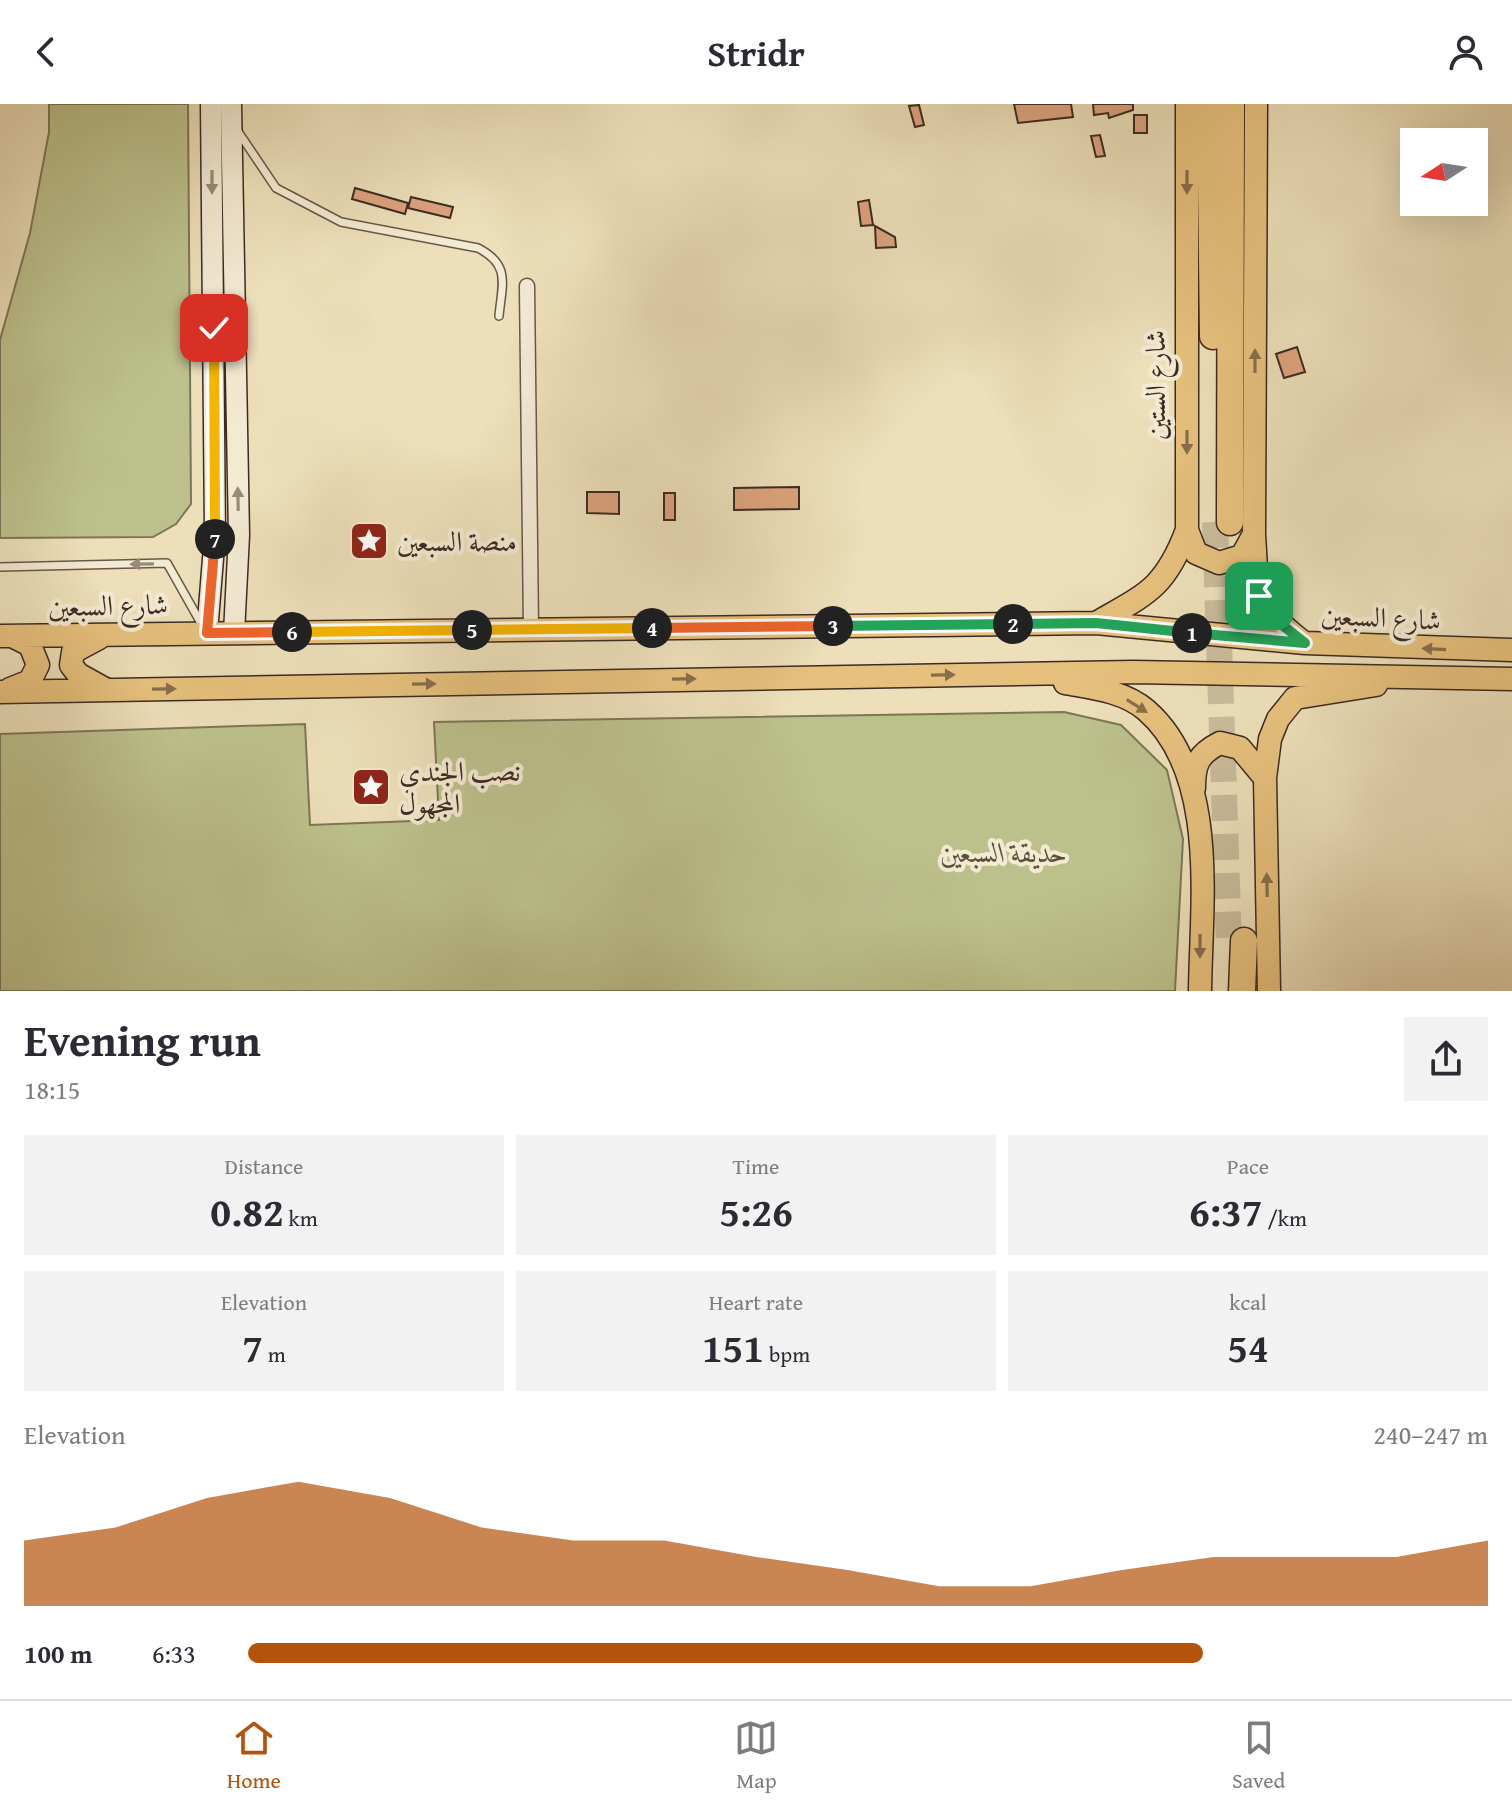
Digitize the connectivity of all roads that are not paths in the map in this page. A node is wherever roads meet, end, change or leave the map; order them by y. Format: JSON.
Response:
{"nodes":[{"id":1,"x":1187,"y":104,"type":"edge"},
{"id":2,"x":1210,"y":104,"type":"edge"},
{"id":3,"x":1231,"y":104,"type":"edge"},
{"id":4,"x":1256,"y":104,"type":"edge"},
{"id":5,"x":221,"y":113,"type":"edge"},
{"id":6,"x":527,"y":286,"type":"dead end"},
{"id":7,"x":499,"y":316,"type":"dead end"},
{"id":8,"x":1187,"y":530,"type":"junction"},
{"id":9,"x":1254,"y":534,"type":"junction"},
{"id":10,"x":0,"y":567,"type":"edge"},
{"id":11,"x":1096,"y":623,"type":"junction"},
{"id":12,"x":531,"y":629,"type":"junction"},
{"id":13,"x":207,"y":633,"type":"junction"},
{"id":14,"x":234,"y":633,"type":"junction"},
{"id":15,"x":107,"y":635,"type":"junction"},
{"id":16,"x":5,"y":636,"type":"edge"},
{"id":17,"x":1305,"y":643,"type":"junction"},
{"id":18,"x":1512,"y":650,"type":"edge"},
{"id":19,"x":1009,"y":674,"type":"junction"},
{"id":20,"x":1512,"y":679,"type":"edge"},
{"id":21,"x":1414,"y":680,"type":"junction"},
{"id":22,"x":106,"y":690,"type":"junction"},
{"id":23,"x":1,"y":692,"type":"edge"},
{"id":24,"x":1265,"y":778,"type":"junction"},
{"id":25,"x":1194,"y":790,"type":"junction"},
{"id":26,"x":1200,"y":991,"type":"edge"},
{"id":27,"x":1228,"y":991,"type":"edge"},
{"id":28,"x":1242,"y":991,"type":"edge"},
{"id":29,"x":1269,"y":991,"type":"edge"}],
"edges":[{"from":1,"to":8,"type":"main road","name":"شارع الستين","one_way":true},
{"from":2,"to":3,"type":"highway","name":"شارع الستين"},
{"from":9,"to":4,"type":"main road","one_way":true},
{"from":5,"to":7,"type":"lane"},
{"from":5,"to":13,"type":"street","one_way":true},
{"from":14,"to":5,"type":"street","one_way":true},
{"from":6,"to":12,"type":"street"},
{"from":8,"to":9,"type":"main road"},
{"from":8,"to":11,"type":"main road","name":"شارع الستين"},
{"from":9,"to":17,"type":"main road"},
{"from":13,"to":10,"type":"lane","one_way":true},
{"from":11,"to":12,"type":"main road","name":"شارع السبعين"},
{"from":11,"to":17,"type":"main road","name":"شارع السبعين"},
{"from":12,"to":14,"type":"main road","name":"شارع السبعين"},
{"from":13,"to":14,"type":"main road","name":"شارع السبعين"},
{"from":13,"to":15,"type":"main road","name":"شارع السبعين"},
{"from":15,"to":16,"type":"main road","name":"شارع السبعين"},
{"from":15,"to":22,"type":"main road"},
{"from":16,"to":23,"type":"main road"},
{"from":18,"to":17,"type":"main road","name":"شارع السبعين","one_way":true},
{"from":19,"to":21,"type":"main road","name":"شارع السبعين"},
{"from":22,"to":19,"type":"main road","name":"شارع السبعين","one_way":true},
{"from":19,"to":25,"type":"main road","one_way":true},
{"from":20,"to":21,"type":"main road","name":"شارع السبعين"},
{"from":21,"to":24,"type":"main road"},
{"from":22,"to":23,"type":"main road","name":"شارع السبعين"},
{"from":24,"to":25,"type":"main road"},
{"from":29,"to":24,"type":"main road","one_way":true},
{"from":25,"to":26,"type":"main road","one_way":true},
{"from":27,"to":28,"type":"highway"}]}
